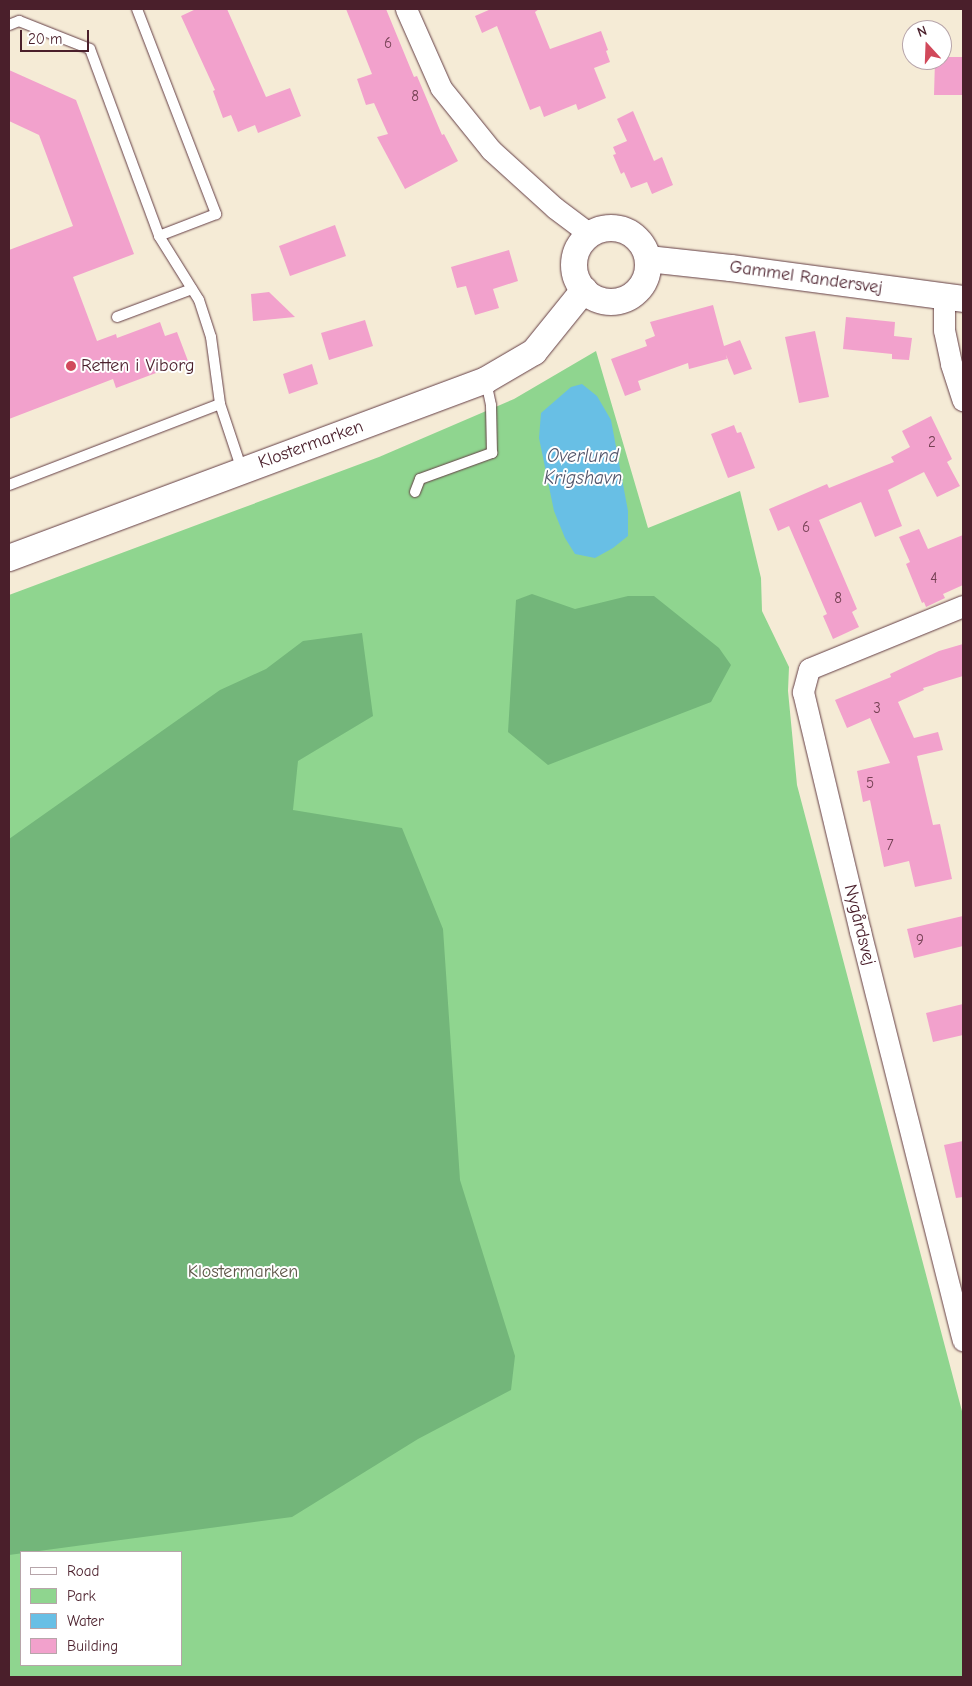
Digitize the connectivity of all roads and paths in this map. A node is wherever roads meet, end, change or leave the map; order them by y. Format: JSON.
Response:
{"nodes":[{"id":1,"x":137,"y":9,"type":"edge"},
{"id":2,"x":406,"y":9,"type":"edge"},
{"id":3,"x":9,"y":25,"type":"edge"},
{"id":4,"x":591,"y":235,"type":"junction"},
{"id":5,"x":158,"y":236,"type":"junction"},
{"id":6,"x":648,"y":259,"type":"junction"},
{"id":7,"x":192,"y":289,"type":"junction"},
{"id":8,"x":584,"y":290,"type":"junction"},
{"id":9,"x":954,"y":298,"type":"edge"},
{"id":10,"x":118,"y":317,"type":"dead end"},
{"id":11,"x":486,"y":380,"type":"junction"},
{"id":12,"x":963,"y":400,"type":"edge"},
{"id":13,"x":220,"y":404,"type":"junction"},
{"id":14,"x":242,"y":470,"type":"junction"},
{"id":15,"x":9,"y":485,"type":"edge"},
{"id":16,"x":415,"y":492,"type":"dead end"},
{"id":17,"x":9,"y":558,"type":"edge"},
{"id":18,"x":963,"y":606,"type":"edge"},
{"id":19,"x":963,"y":1340,"type":"edge"}],
"edges":[{"from":1,"to":5,"type":"lane"},
{"from":2,"to":4,"type":"street"},
{"from":3,"to":5,"type":"lane"},
{"from":4,"to":6,"type":"street"},
{"from":4,"to":8,"type":"street"},
{"from":5,"to":7,"type":"lane"},
{"from":6,"to":8,"type":"street"},
{"from":6,"to":9,"type":"street","name":"Gammel Randersvej"},
{"from":7,"to":10,"type":"lane"},
{"from":7,"to":13,"type":"lane"},
{"from":8,"to":11,"type":"street","name":"Klostermarken"},
{"from":9,"to":12,"type":"street"},
{"from":11,"to":14,"type":"street","name":"Klostermarken"},
{"from":11,"to":16,"type":"lane"},
{"from":13,"to":14,"type":"lane"},
{"from":13,"to":15,"type":"lane"},
{"from":14,"to":17,"type":"street","name":"Klostermarken"},
{"from":18,"to":19,"type":"street","name":"Nygårdsvej"}]}
